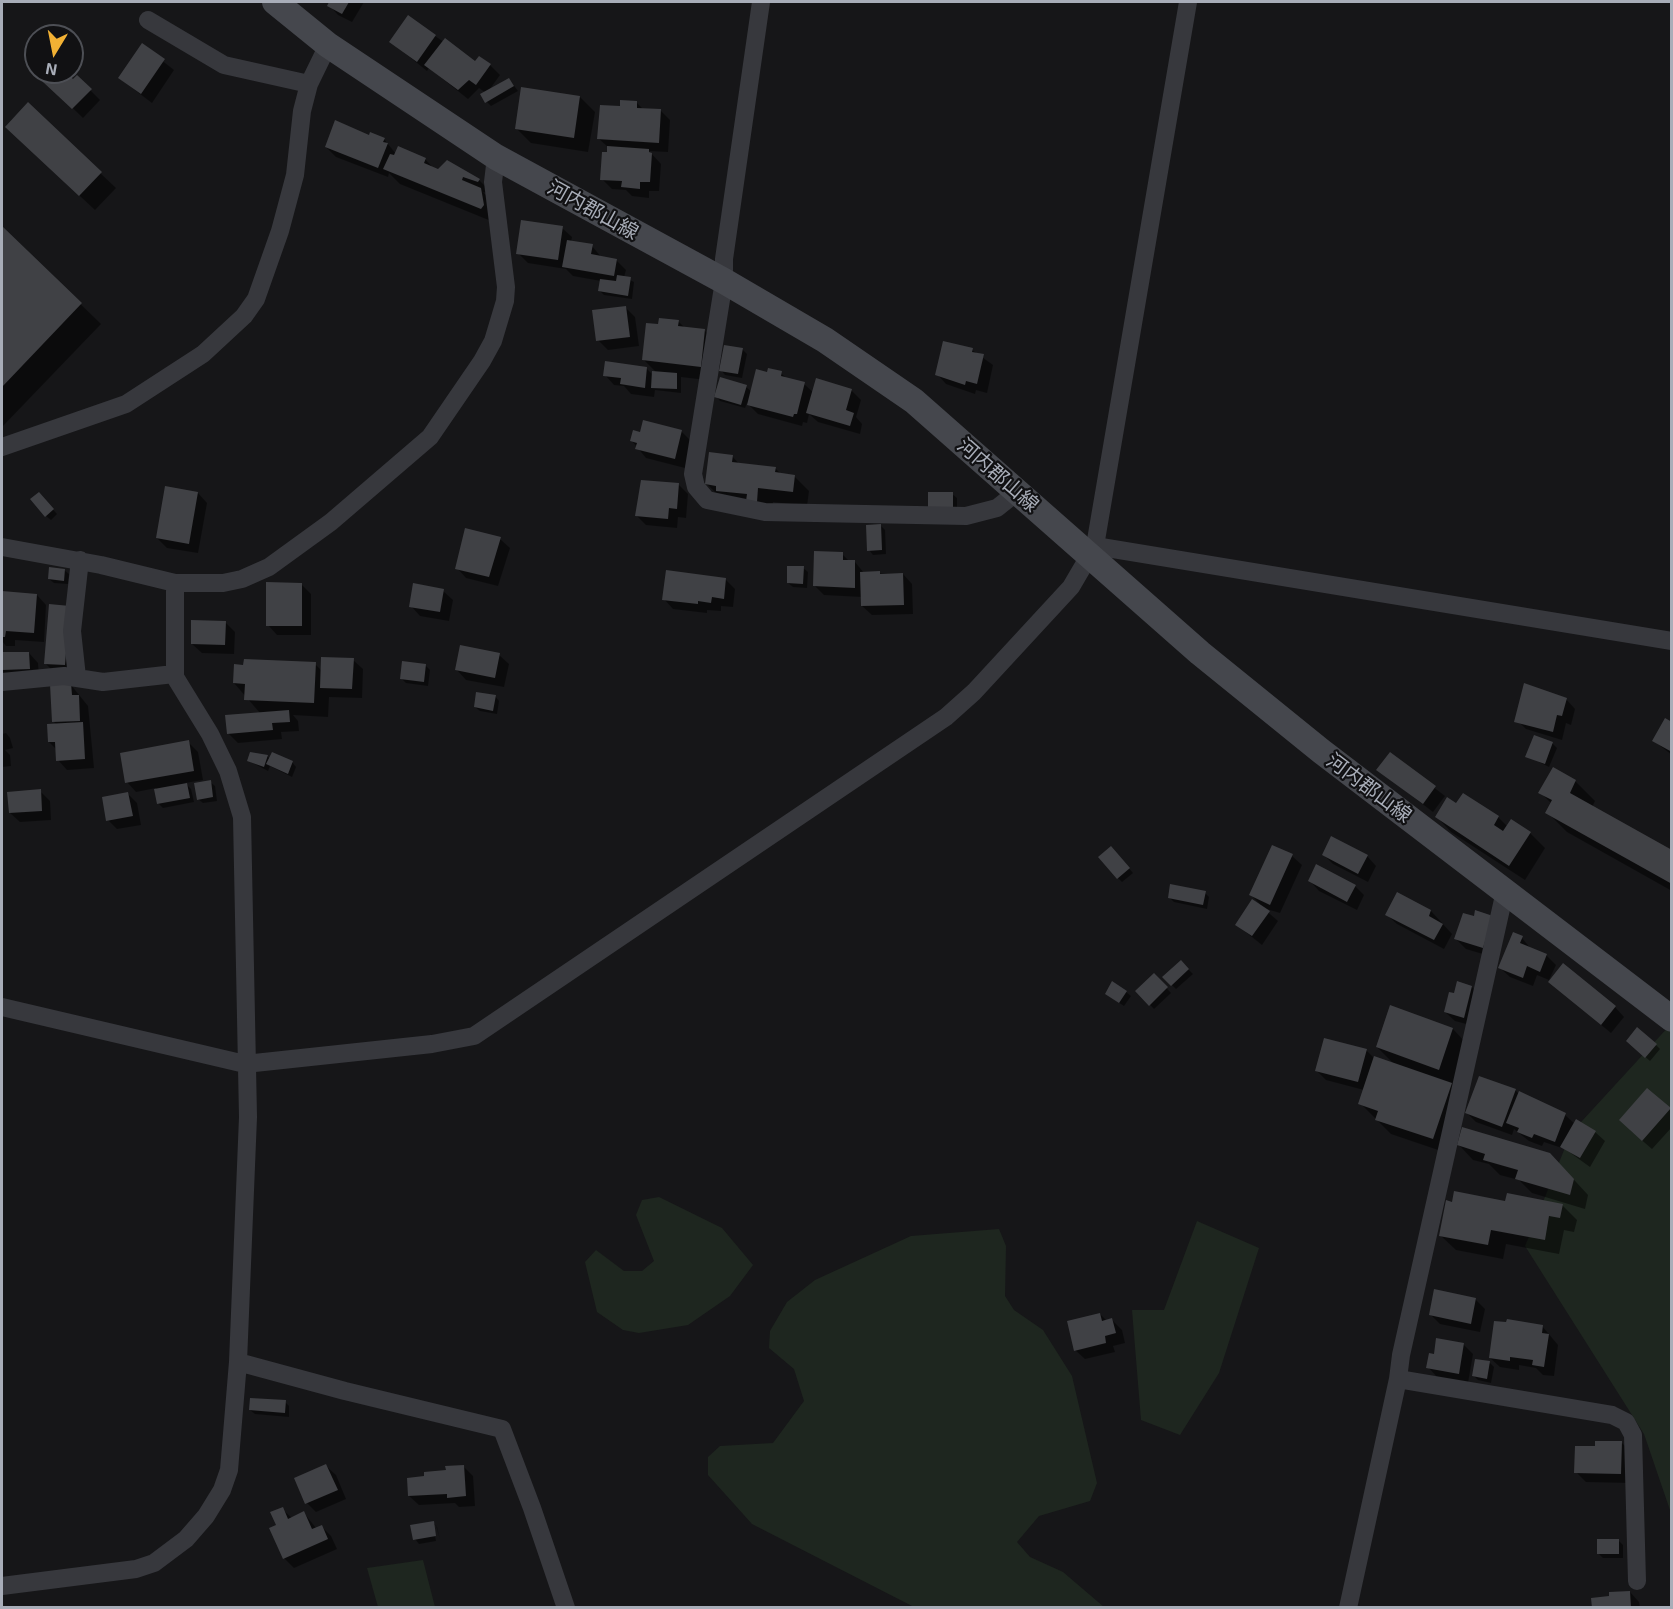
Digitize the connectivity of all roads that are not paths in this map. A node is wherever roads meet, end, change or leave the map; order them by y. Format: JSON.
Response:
{"nodes":[{"id":1,"x":275,"y":2,"type":"edge"},
{"id":2,"x":761,"y":2,"type":"edge"},
{"id":3,"x":1188,"y":2,"type":"edge"},
{"id":4,"x":148,"y":20,"type":"dead end"},
{"id":5,"x":328,"y":45,"type":"junction"},
{"id":6,"x":309,"y":84,"type":"junction"},
{"id":7,"x":495,"y":157,"type":"junction"},
{"id":8,"x":724,"y":281,"type":"junction"},
{"id":9,"x":2,"y":447,"type":"edge"},
{"id":10,"x":1017,"y":492,"type":"junction"},
{"id":11,"x":2,"y":547,"type":"edge"},
{"id":12,"x":1092,"y":551,"type":"junction"},
{"id":13,"x":80,"y":560,"type":"junction"},
{"id":14,"x":175,"y":583,"type":"junction"},
{"id":15,"x":1671,"y":641,"type":"edge"},
{"id":16,"x":174,"y":674,"type":"junction"},
{"id":17,"x":77,"y":677,"type":"junction"},
{"id":18,"x":2,"y":682,"type":"edge"},
{"id":19,"x":1505,"y":891,"type":"junction"},
{"id":20,"x":2,"y":1007,"type":"edge"},
{"id":21,"x":1671,"y":1019,"type":"edge"},
{"id":22,"x":245,"y":1064,"type":"junction"},
{"id":23,"x":238,"y":1362,"type":"junction"},
{"id":24,"x":1398,"y":1379,"type":"junction"},
{"id":25,"x":1637,"y":1581,"type":"dead end"},
{"id":26,"x":2,"y":1586,"type":"edge"},
{"id":27,"x":566,"y":1608,"type":"edge"},
{"id":28,"x":1348,"y":1608,"type":"edge"}],
"edges":[{"from":1,"to":5,"type":"main road","name":"河内郡山線"},
{"from":2,"to":8,"type":"street"},
{"from":3,"to":12,"type":"street"},
{"from":4,"to":6,"type":"street"},
{"from":5,"to":6,"type":"street"},
{"from":5,"to":7,"type":"main road","name":"河内郡山線"},
{"from":6,"to":9,"type":"street"},
{"from":7,"to":8,"type":"main road","name":"河内郡山線"},
{"from":7,"to":14,"type":"street"},
{"from":8,"to":10,"type":"main road","name":"河内郡山線"},
{"from":8,"to":10,"type":"street"},
{"from":10,"to":12,"type":"main road","name":"河内郡山線"},
{"from":11,"to":13,"type":"street"},
{"from":12,"to":15,"type":"street"},
{"from":12,"to":19,"type":"main road","name":"河内郡山線"},
{"from":12,"to":22,"type":"street"},
{"from":13,"to":14,"type":"street"},
{"from":13,"to":17,"type":"street"},
{"from":14,"to":16,"type":"street"},
{"from":16,"to":17,"type":"street"},
{"from":16,"to":22,"type":"street"},
{"from":17,"to":18,"type":"street"},
{"from":19,"to":21,"type":"main road","name":"河内郡山線"},
{"from":19,"to":24,"type":"street"},
{"from":20,"to":22,"type":"street"},
{"from":22,"to":23,"type":"street"},
{"from":23,"to":26,"type":"street"},
{"from":23,"to":27,"type":"street"},
{"from":24,"to":25,"type":"street"},
{"from":24,"to":28,"type":"street"}]}
